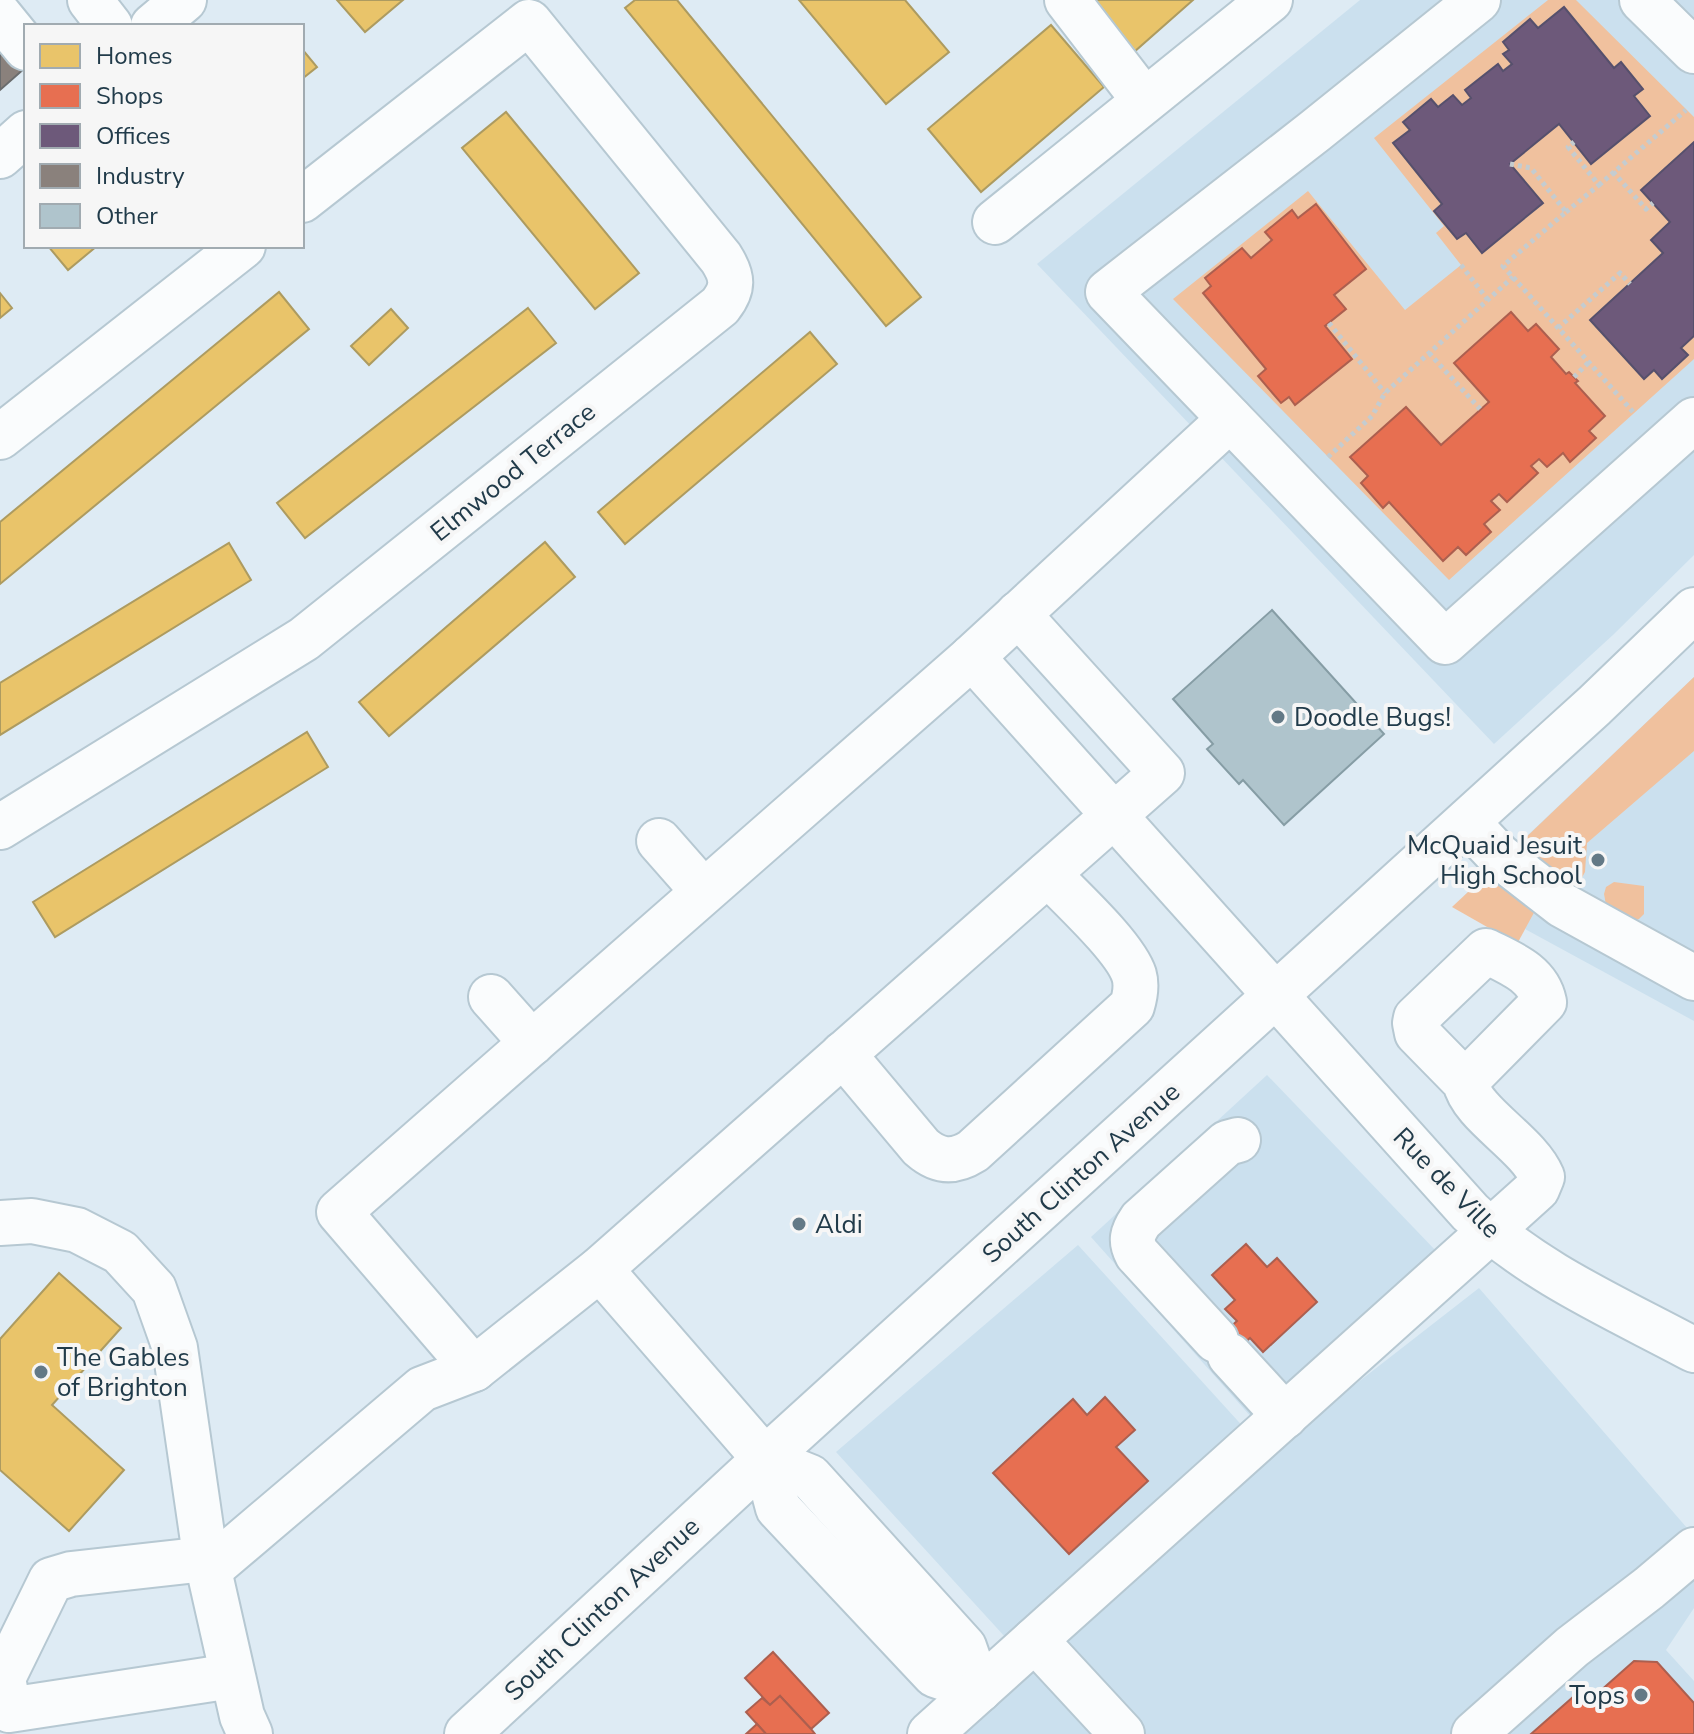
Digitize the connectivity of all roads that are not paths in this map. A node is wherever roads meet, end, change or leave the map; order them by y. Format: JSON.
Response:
{"nodes":[{"id":1,"x":90,"y":0,"type":"edge"},
{"id":2,"x":184,"y":0,"type":"edge"},
{"id":3,"x":1067,"y":0,"type":"edge"},
{"id":4,"x":1270,"y":0,"type":"edge"},
{"id":5,"x":1478,"y":0,"type":"edge"},
{"id":6,"x":542,"y":11,"type":"edge"},
{"id":7,"x":0,"y":16,"type":"edge"},
{"id":8,"x":108,"y":24,"type":"edge"},
{"id":9,"x":155,"y":24,"type":"edge"},
{"id":10,"x":24,"y":46,"type":"edge"},
{"id":11,"x":1144,"y":100,"type":"junction"},
{"id":12,"x":24,"y":135,"type":"edge"},
{"id":13,"x":0,"y":156,"type":"edge"},
{"id":14,"x":304,"y":198,"type":"edge"},
{"id":15,"x":995,"y":222,"type":"dead end"},
{"id":16,"x":240,"y":248,"type":"edge"},
{"id":17,"x":1230,"y":419,"type":"junction"},
{"id":18,"x":1694,"y":420,"type":"edge"},
{"id":19,"x":0,"y":437,"type":"edge"},
{"id":20,"x":1694,"y":610,"type":"edge"},
{"id":21,"x":1018,"y":614,"type":"junction"},
{"id":22,"x":972,"y":657,"type":"junction"},
{"id":23,"x":1114,"y":815,"type":"junction"},
{"id":24,"x":1467,"y":822,"type":"junction"},
{"id":25,"x":0,"y":827,"type":"edge"},
{"id":26,"x":659,"y":841,"type":"dead end"},
{"id":27,"x":1048,"y":874,"type":"junction"},
{"id":28,"x":703,"y":891,"type":"junction"},
{"id":29,"x":1694,"y":978,"type":"edge"},
{"id":30,"x":491,"y":997,"type":"dead end"},
{"id":31,"x":1275,"y":997,"type":"junction"},
{"id":32,"x":532,"y":1043,"type":"junction"},
{"id":33,"x":843,"y":1054,"type":"junction"},
{"id":34,"x":1465,"y":1082,"type":"dead end"},
{"id":35,"x":1238,"y":1140,"type":"dead end"},
{"id":36,"x":0,"y":1223,"type":"edge"},
{"id":37,"x":1491,"y":1232,"type":"junction"},
{"id":38,"x":600,"y":1269,"type":"junction"},
{"id":39,"x":1694,"y":1350,"type":"edge"},
{"id":40,"x":474,"y":1369,"type":"junction"},
{"id":41,"x":1285,"y":1416,"type":"junction"},
{"id":42,"x":765,"y":1459,"type":"junction"},
{"id":43,"x":1694,"y":1550,"type":"edge"},
{"id":44,"x":208,"y":1564,"type":"junction"},
{"id":45,"x":1035,"y":1640,"type":"junction"},
{"id":46,"x":232,"y":1676,"type":"junction"},
{"id":47,"x":979,"y":1690,"type":"junction"},
{"id":48,"x":250,"y":1734,"type":"edge"},
{"id":49,"x":467,"y":1734,"type":"edge"},
{"id":50,"x":930,"y":1734,"type":"edge"},
{"id":51,"x":1122,"y":1734,"type":"edge"},
{"id":52,"x":1474,"y":1734,"type":"edge"}],
"edges":[{"from":1,"to":8,"type":"street"},
{"from":2,"to":9,"type":"street"},
{"from":3,"to":11,"type":"street"},
{"from":4,"to":11,"type":"street"},
{"from":5,"to":17,"type":"street"},
{"from":6,"to":14,"type":"street","name":"Elmwood Terrace"},
{"from":6,"to":25,"type":"street","name":"Elmwood Terrace"},
{"from":7,"to":10,"type":"street"},
{"from":11,"to":15,"type":"street"},
{"from":12,"to":13,"type":"street"},
{"from":16,"to":19,"type":"street"},
{"from":17,"to":18,"type":"street"},
{"from":17,"to":21,"type":"street"},
{"from":20,"to":24,"type":"street","name":"South Clinton Avenue"},
{"from":21,"to":22,"type":"street"},
{"from":21,"to":23,"type":"street"},
{"from":22,"to":23,"type":"street","name":"Rue de Ville"},
{"from":22,"to":28,"type":"street"},
{"from":23,"to":27,"type":"street"},
{"from":23,"to":31,"type":"street","name":"Rue de Ville"},
{"from":24,"to":29,"type":"street"},
{"from":24,"to":31,"type":"street","name":"South Clinton Avenue"},
{"from":26,"to":28,"type":"street"},
{"from":27,"to":33,"type":"street"},
{"from":27,"to":33,"type":"street"},
{"from":28,"to":32,"type":"street"},
{"from":30,"to":32,"type":"street"},
{"from":31,"to":37,"type":"street","name":"Rue de Ville"},
{"from":31,"to":42,"type":"street","name":"South Clinton Avenue"},
{"from":32,"to":40,"type":"street"},
{"from":33,"to":38,"type":"street"},
{"from":34,"to":37,"type":"street"},
{"from":35,"to":41,"type":"street"},
{"from":36,"to":44,"type":"street"},
{"from":37,"to":39,"type":"street","name":"Rue de Ville"},
{"from":37,"to":41,"type":"street"},
{"from":38,"to":40,"type":"street"},
{"from":38,"to":42,"type":"street"},
{"from":40,"to":44,"type":"street"},
{"from":41,"to":45,"type":"street"},
{"from":42,"to":47,"type":"street"},
{"from":42,"to":49,"type":"street","name":"South Clinton Avenue"},
{"from":43,"to":52,"type":"street"},
{"from":44,"to":46,"type":"street"},
{"from":44,"to":46,"type":"street"},
{"from":45,"to":47,"type":"street"},
{"from":45,"to":51,"type":"street"},
{"from":46,"to":48,"type":"street"},
{"from":47,"to":50,"type":"street"}]}
